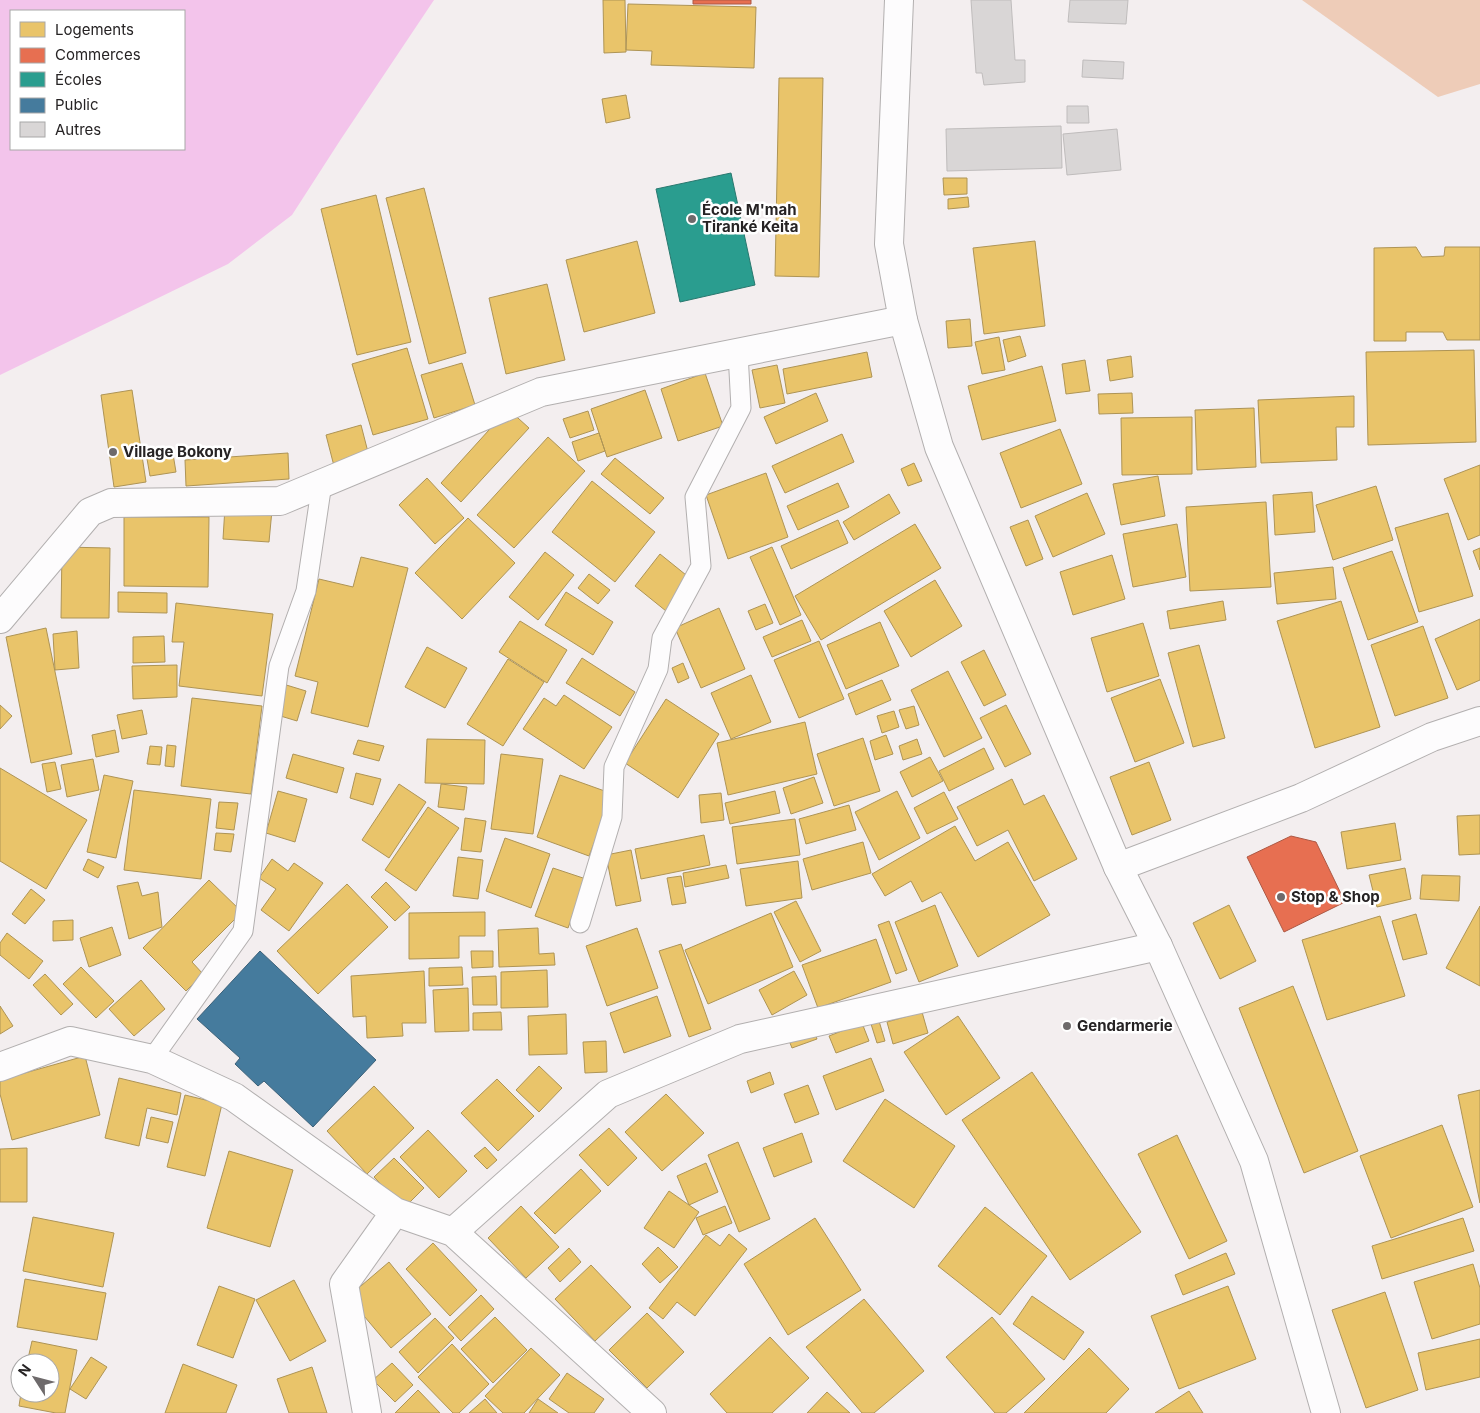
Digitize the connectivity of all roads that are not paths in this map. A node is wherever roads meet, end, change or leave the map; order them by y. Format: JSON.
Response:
{"nodes":[{"id":1,"x":899,"y":0,"type":"edge"},
{"id":2,"x":903,"y":320,"type":"junction"},
{"id":3,"x":738,"y":353,"type":"junction"},
{"id":4,"x":322,"y":483,"type":"junction"},
{"id":5,"x":0,"y":619,"type":"edge"},
{"id":6,"x":1480,"y":720,"type":"edge"},
{"id":7,"x":1118,"y":868,"type":"junction"},
{"id":8,"x":580,"y":923,"type":"dead end"},
{"id":9,"x":1158,"y":946,"type":"junction"},
{"id":10,"x":152,"y":1059,"type":"junction"},
{"id":11,"x":0,"y":1067,"type":"edge"},
{"id":12,"x":395,"y":1212,"type":"junction"},
{"id":13,"x":454,"y":1232,"type":"junction"},
{"id":14,"x":367,"y":1413,"type":"edge"},
{"id":15,"x":652,"y":1413,"type":"edge"},
{"id":16,"x":1326,"y":1413,"type":"edge"}],
"edges":[{"from":1,"to":2,"type":"street"},
{"from":2,"to":3,"type":"street"},
{"from":2,"to":7,"type":"street"},
{"from":3,"to":4,"type":"street"},
{"from":3,"to":8,"type":"lane"},
{"from":4,"to":5,"type":"street"},
{"from":4,"to":10,"type":"lane"},
{"from":6,"to":7,"type":"street"},
{"from":7,"to":9,"type":"street"},
{"from":9,"to":13,"type":"street"},
{"from":9,"to":16,"type":"street"},
{"from":10,"to":11,"type":"street"},
{"from":10,"to":12,"type":"street"},
{"from":12,"to":13,"type":"street"},
{"from":12,"to":14,"type":"street"},
{"from":13,"to":15,"type":"street"}]}
